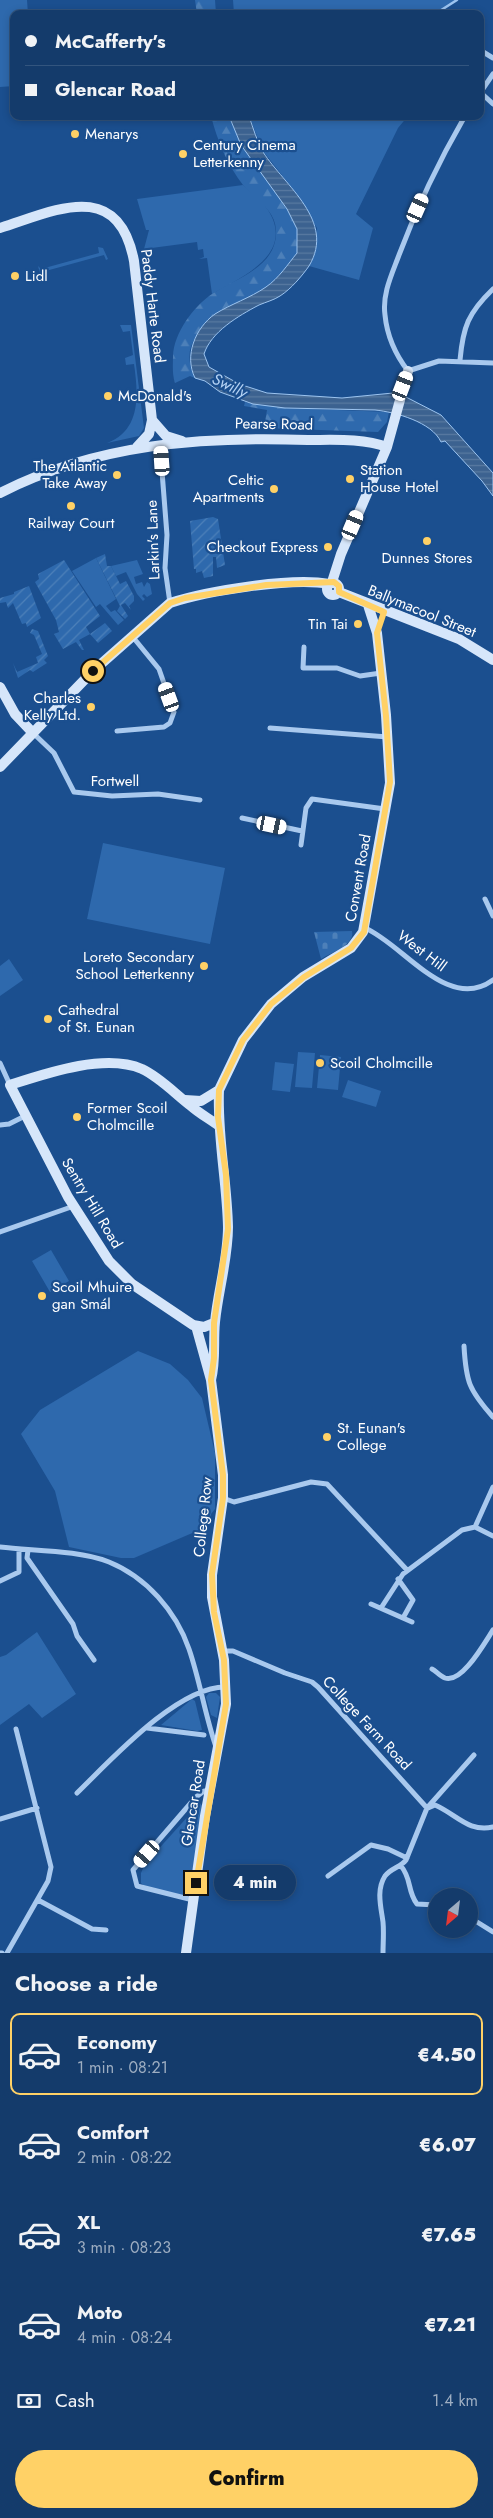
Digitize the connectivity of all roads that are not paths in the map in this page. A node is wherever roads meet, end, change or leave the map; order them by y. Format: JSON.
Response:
{"nodes":[{"id":1,"x":493,"y":74,"type":"edge"},
{"id":2,"x":484,"y":86,"type":"edge"},
{"id":3,"x":462,"y":120,"type":"edge"},
{"id":4,"x":0,"y":228,"type":"edge"},
{"id":5,"x":493,"y":289,"type":"edge"},
{"id":6,"x":460,"y":360,"type":"junction"},
{"id":7,"x":493,"y":364,"type":"edge"},
{"id":8,"x":408,"y":370,"type":"junction"},
{"id":9,"x":152,"y":420,"type":"junction"},
{"id":10,"x":186,"y":442,"type":"junction"},
{"id":11,"x":160,"y":446,"type":"junction"},
{"id":12,"x":137,"y":447,"type":"junction"},
{"id":13,"x":387,"y":447,"type":"junction"},
{"id":14,"x":0,"y":493,"type":"edge"},
{"id":15,"x":331,"y":583,"type":"junction"},
{"id":16,"x":170,"y":603,"type":"junction"},
{"id":17,"x":368,"y":605,"type":"junction"},
{"id":18,"x":384,"y":612,"type":"junction"},
{"id":19,"x":377,"y":633,"type":"junction"},
{"id":20,"x":131,"y":635,"type":"junction"},
{"id":21,"x":304,"y":646,"type":"dead end"},
{"id":22,"x":493,"y":660,"type":"edge"},
{"id":23,"x":381,"y":673,"type":"junction"},
{"id":24,"x":0,"y":687,"type":"edge"},
{"id":25,"x":270,"y":728,"type":"dead end"},
{"id":26,"x":117,"y":731,"type":"dead end"},
{"id":27,"x":32,"y":732,"type":"junction"},
{"id":28,"x":388,"y":737,"type":"junction"},
{"id":29,"x":0,"y":767,"type":"edge"},
{"id":30,"x":200,"y":800,"type":"dead end"},
{"id":31,"x":385,"y":809,"type":"junction"},
{"id":32,"x":242,"y":818,"type":"dead end"},
{"id":33,"x":302,"y":831,"type":"junction"},
{"id":34,"x":301,"y":845,"type":"dead end"},
{"id":35,"x":485,"y":899,"type":"dead end"},
{"id":36,"x":493,"y":916,"type":"edge"},
{"id":37,"x":365,"y":928,"type":"junction"},
{"id":38,"x":493,"y":980,"type":"edge"},
{"id":39,"x":0,"y":1063,"type":"edge"},
{"id":40,"x":10,"y":1085,"type":"junction"},
{"id":41,"x":219,"y":1090,"type":"junction"},
{"id":42,"x":184,"y":1100,"type":"junction"},
{"id":43,"x":25,"y":1116,"type":"junction"},
{"id":44,"x":0,"y":1125,"type":"edge"},
{"id":45,"x":219,"y":1126,"type":"junction"},
{"id":46,"x":74,"y":1206,"type":"junction"},
{"id":47,"x":0,"y":1232,"type":"edge"},
{"id":48,"x":214,"y":1323,"type":"junction"},
{"id":49,"x":196,"y":1326,"type":"junction"},
{"id":50,"x":464,"y":1346,"type":"dead end"},
{"id":51,"x":211,"y":1380,"type":"junction"},
{"id":52,"x":493,"y":1418,"type":"edge"},
{"id":53,"x":493,"y":1487,"type":"edge"},
{"id":54,"x":223,"y":1498,"type":"junction"},
{"id":55,"x":475,"y":1527,"type":"junction"},
{"id":56,"x":493,"y":1536,"type":"edge"},
{"id":57,"x":0,"y":1547,"type":"edge"},
{"id":58,"x":19,"y":1549,"type":"junction"},
{"id":59,"x":28,"y":1550,"type":"junction"},
{"id":60,"x":407,"y":1570,"type":"junction"},
{"id":61,"x":398,"y":1579,"type":"junction"},
{"id":62,"x":0,"y":1581,"type":"edge"},
{"id":63,"x":371,"y":1604,"type":"dead end"},
{"id":64,"x":381,"y":1608,"type":"junction"},
{"id":65,"x":403,"y":1618,"type":"junction"},
{"id":66,"x":412,"y":1622,"type":"dead end"},
{"id":67,"x":493,"y":1630,"type":"edge"},
{"id":68,"x":222,"y":1651,"type":"junction"},
{"id":69,"x":94,"y":1660,"type":"dead end"},
{"id":70,"x":432,"y":1669,"type":"dead end"},
{"id":71,"x":226,"y":1687,"type":"junction"},
{"id":72,"x":201,"y":1691,"type":"junction"},
{"id":73,"x":223,"y":1723,"type":"junction"},
{"id":74,"x":209,"y":1724,"type":"junction"},
{"id":75,"x":147,"y":1728,"type":"junction"},
{"id":76,"x":16,"y":1729,"type":"dead end"},
{"id":77,"x":204,"y":1735,"type":"dead end"},
{"id":78,"x":217,"y":1750,"type":"junction"},
{"id":79,"x":474,"y":1755,"type":"dead end"},
{"id":80,"x":209,"y":1791,"type":"junction"},
{"id":81,"x":77,"y":1793,"type":"dead end"},
{"id":82,"x":37,"y":1808,"type":"junction"},
{"id":83,"x":427,"y":1808,"type":"junction"},
{"id":84,"x":0,"y":1819,"type":"edge"},
{"id":85,"x":493,"y":1827,"type":"edge"},
{"id":86,"x":407,"y":1858,"type":"junction"},
{"id":87,"x":401,"y":1866,"type":"junction"},
{"id":88,"x":328,"y":1876,"type":"dead end"},
{"id":89,"x":38,"y":1900,"type":"junction"},
{"id":90,"x":193,"y":1900,"type":"junction"},
{"id":91,"x":428,"y":1905,"type":"edge"},
{"id":92,"x":478,"y":1923,"type":"edge"},
{"id":93,"x":106,"y":1930,"type":"dead end"},
{"id":94,"x":493,"y":1932,"type":"edge"},
{"id":95,"x":7,"y":1953,"type":"edge"},
{"id":96,"x":186,"y":1953,"type":"edge"},
{"id":97,"x":383,"y":1953,"type":"edge"}],
"edges":[{"from":1,"to":2,"type":"street"},
{"from":3,"to":8,"type":"street"},
{"from":4,"to":9,"type":"street","name":"Paddy Harte Road"},
{"from":5,"to":6,"type":"street"},
{"from":6,"to":7,"type":"street"},
{"from":6,"to":8,"type":"street"},
{"from":8,"to":13,"type":"street"},
{"from":9,"to":10,"type":"street"},
{"from":9,"to":12,"type":"street"},
{"from":10,"to":11,"type":"street","name":"Pearse Road"},
{"from":10,"to":13,"type":"street","name":"Pearse Road"},
{"from":11,"to":12,"type":"street","name":"Pearse Road"},
{"from":11,"to":16,"type":"street","name":"Larkin's Lane"},
{"from":12,"to":14,"type":"street","name":"Pearse Road"},
{"from":13,"to":15,"type":"street"},
{"from":15,"to":16,"type":"street"},
{"from":15,"to":17,"type":"street","name":"Ballymacool Street"},
{"from":16,"to":20,"type":"street"},
{"from":17,"to":18,"type":"street","name":"Ballymacool Street"},
{"from":17,"to":19,"type":"street"},
{"from":18,"to":19,"type":"street"},
{"from":18,"to":22,"type":"street","name":"Ballymacool Street"},
{"from":19,"to":23,"type":"street","name":"Convent Road"},
{"from":20,"to":26,"type":"street"},
{"from":20,"to":27,"type":"street"},
{"from":21,"to":23,"type":"street"},
{"from":23,"to":28,"type":"street","name":"Convent Road"},
{"from":24,"to":27,"type":"street"},
{"from":25,"to":28,"type":"street"},
{"from":27,"to":29,"type":"street"},
{"from":27,"to":30,"type":"street","name":"Fortwell"},
{"from":28,"to":31,"type":"street","name":"Convent Road"},
{"from":31,"to":33,"type":"street"},
{"from":31,"to":37,"type":"street","name":"Convent Road"},
{"from":32,"to":33,"type":"street"},
{"from":33,"to":34,"type":"street"},
{"from":35,"to":36,"type":"street"},
{"from":37,"to":38,"type":"street","name":"West Hill"},
{"from":37,"to":41,"type":"street","name":"Convent Road"},
{"from":39,"to":40,"type":"street","name":"Sentry Hill Road"},
{"from":40,"to":42,"type":"street"},
{"from":40,"to":43,"type":"street","name":"Sentry Hill Road"},
{"from":41,"to":42,"type":"street"},
{"from":41,"to":45,"type":"street","name":"College Row"},
{"from":42,"to":45,"type":"street"},
{"from":43,"to":44,"type":"street"},
{"from":43,"to":46,"type":"street","name":"Sentry Hill Road"},
{"from":45,"to":48,"type":"street","name":"College Row"},
{"from":46,"to":47,"type":"street"},
{"from":46,"to":49,"type":"street","name":"Sentry Hill Road"},
{"from":48,"to":49,"type":"street"},
{"from":48,"to":51,"type":"street","name":"College Row"},
{"from":49,"to":51,"type":"street","name":"College Row"},
{"from":50,"to":52,"type":"street"},
{"from":51,"to":54,"type":"street","name":"College Row"},
{"from":53,"to":55,"type":"street"},
{"from":54,"to":60,"type":"street"},
{"from":54,"to":68,"type":"street","name":"College Row"},
{"from":55,"to":56,"type":"street"},
{"from":55,"to":60,"type":"street"},
{"from":57,"to":58,"type":"street"},
{"from":58,"to":59,"type":"street"},
{"from":58,"to":62,"type":"street"},
{"from":59,"to":69,"type":"street"},
{"from":59,"to":72,"type":"street"},
{"from":60,"to":61,"type":"street"},
{"from":61,"to":64,"type":"street"},
{"from":61,"to":65,"type":"street"},
{"from":63,"to":64,"type":"street"},
{"from":64,"to":65,"type":"street"},
{"from":65,"to":66,"type":"street"},
{"from":67,"to":70,"type":"street"},
{"from":68,"to":71,"type":"street","name":"College Row"},
{"from":68,"to":83,"type":"street","name":"College Farm Road"},
{"from":71,"to":72,"type":"street"},
{"from":71,"to":73,"type":"street","name":"Glencar Road"},
{"from":72,"to":74,"type":"street"},
{"from":72,"to":75,"type":"street"},
{"from":73,"to":74,"type":"street"},
{"from":73,"to":78,"type":"street","name":"Glencar Road"},
{"from":74,"to":78,"type":"street"},
{"from":75,"to":77,"type":"street"},
{"from":75,"to":81,"type":"street"},
{"from":76,"to":82,"type":"street"},
{"from":78,"to":80,"type":"street","name":"Glencar Road"},
{"from":79,"to":83,"type":"street"},
{"from":80,"to":90,"type":"street","name":"Glencar Road"},
{"from":80,"to":90,"type":"street"},
{"from":82,"to":84,"type":"street"},
{"from":82,"to":89,"type":"street"},
{"from":83,"to":85,"type":"street"},
{"from":83,"to":86,"type":"street"},
{"from":86,"to":87,"type":"street"},
{"from":86,"to":88,"type":"street"},
{"from":87,"to":91,"type":"street"},
{"from":87,"to":97,"type":"street"},
{"from":89,"to":93,"type":"street"},
{"from":89,"to":95,"type":"street"},
{"from":90,"to":96,"type":"street","name":"Glencar Road"},
{"from":92,"to":94,"type":"street"}]}
